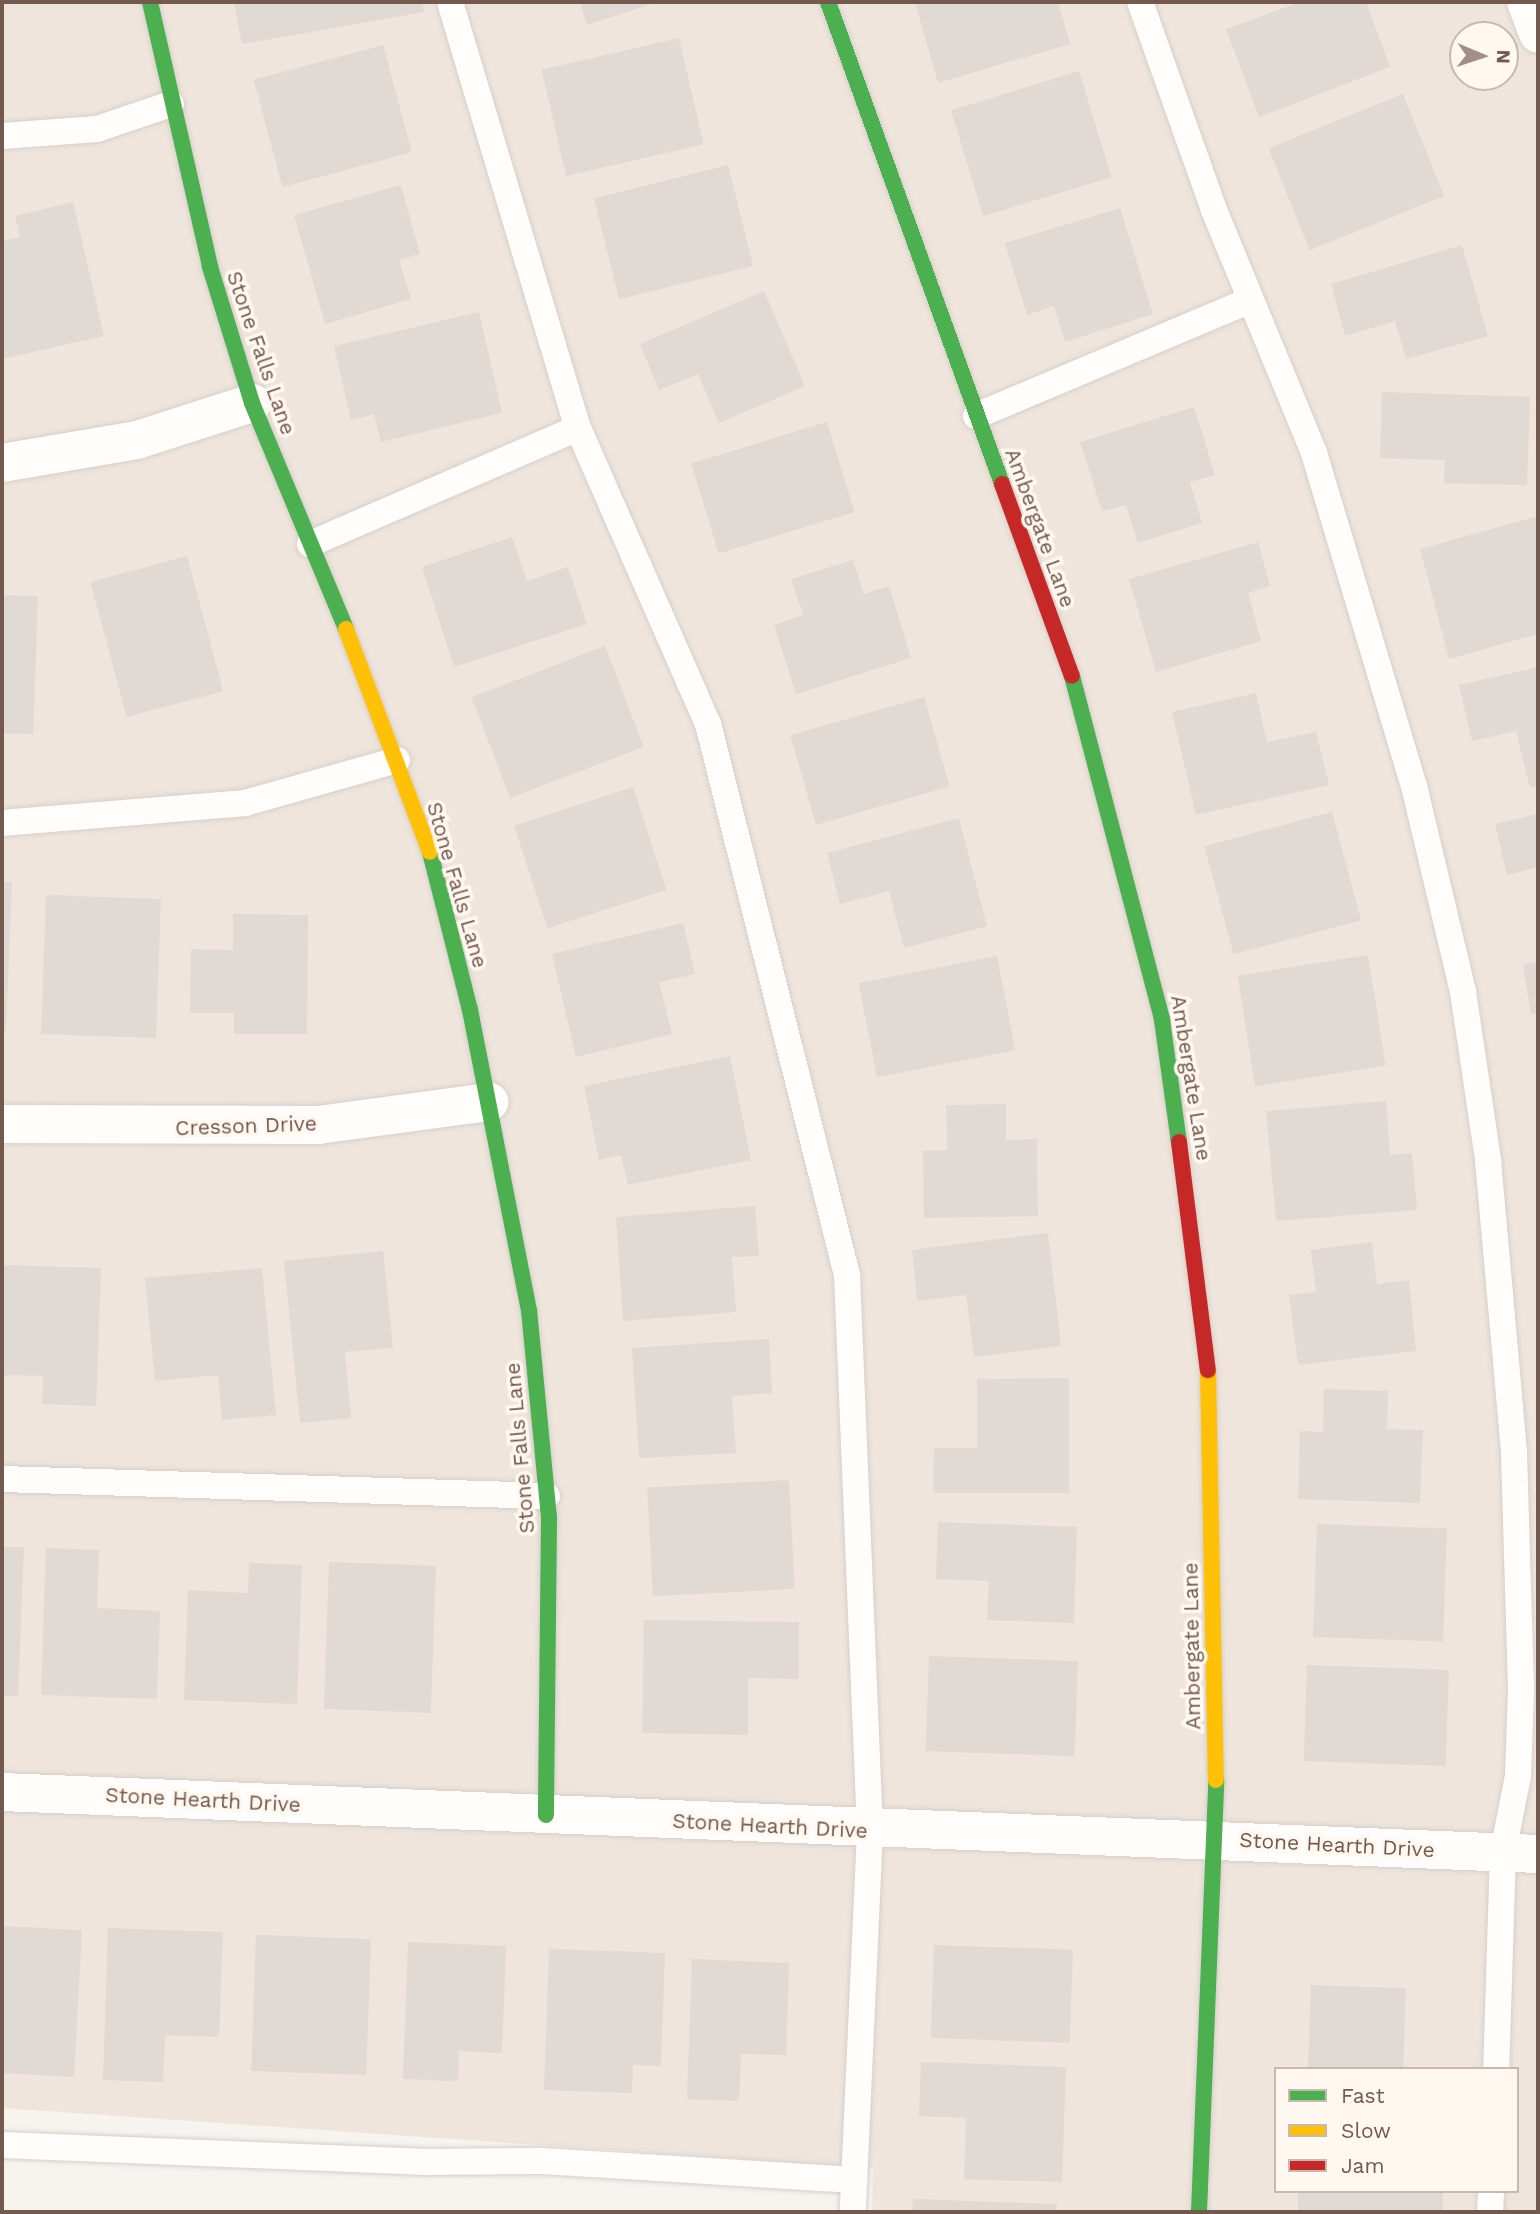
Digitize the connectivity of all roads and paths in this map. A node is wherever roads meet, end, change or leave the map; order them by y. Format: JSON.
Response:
{"nodes":[{"id":1,"x":150,"y":2,"type":"edge"},
{"id":2,"x":450,"y":2,"type":"edge"},
{"id":3,"x":828,"y":2,"type":"edge"},
{"id":4,"x":1140,"y":2,"type":"edge"},
{"id":5,"x":1526,"y":2,"type":"edge"},
{"id":6,"x":1538,"y":34,"type":"edge"},
{"id":7,"x":171,"y":104,"type":"junction"},
{"id":8,"x":2,"y":136,"type":"edge"},
{"id":9,"x":1251,"y":300,"type":"junction"},
{"id":10,"x":252,"y":403,"type":"junction"},
{"id":11,"x":976,"y":416,"type":"junction"},
{"id":12,"x":578,"y":428,"type":"junction"},
{"id":13,"x":2,"y":463,"type":"edge"},
{"id":14,"x":310,"y":544,"type":"junction"},
{"id":15,"x":397,"y":760,"type":"junction"},
{"id":16,"x":2,"y":823,"type":"edge"},
{"id":17,"x":489,"y":1102,"type":"junction"},
{"id":18,"x":2,"y":1124,"type":"edge"},
{"id":19,"x":2,"y":1479,"type":"edge"},
{"id":20,"x":547,"y":1496,"type":"junction"},
{"id":21,"x":2,"y":1792,"type":"edge"},
{"id":22,"x":545,"y":1815,"type":"junction"},
{"id":23,"x":870,"y":1831,"type":"junction"},
{"id":24,"x":1217,"y":1839,"type":"junction"},
{"id":25,"x":1521,"y":1853,"type":"edge"},
{"id":26,"x":1496,"y":2067,"type":"edge"},
{"id":27,"x":2,"y":2145,"type":"edge"},
{"id":28,"x":854,"y":2180,"type":"junction"},
{"id":29,"x":1491,"y":2193,"type":"edge"},
{"id":30,"x":853,"y":2212,"type":"edge"},
{"id":31,"x":1199,"y":2212,"type":"edge"},
{"id":32,"x":1490,"y":2212,"type":"edge"}],
"edges":[{"from":1,"to":7,"type":"street","name":"Stone Falls Lane"},
{"from":2,"to":12,"type":"lane"},
{"from":3,"to":11,"type":"street","name":"Ambergate Lane"},
{"from":4,"to":9,"type":"lane"},
{"from":5,"to":6,"type":"street"},
{"from":7,"to":8,"type":"lane"},
{"from":7,"to":10,"type":"street","name":"Stone Falls Lane"},
{"from":9,"to":11,"type":"lane"},
{"from":9,"to":25,"type":"lane"},
{"from":10,"to":13,"type":"street"},
{"from":10,"to":14,"type":"street","name":"Stone Falls Lane"},
{"from":11,"to":24,"type":"street","name":"Ambergate Lane"},
{"from":12,"to":14,"type":"lane"},
{"from":12,"to":23,"type":"lane"},
{"from":14,"to":15,"type":"street","name":"Stone Falls Lane"},
{"from":15,"to":16,"type":"lane"},
{"from":15,"to":17,"type":"street","name":"Stone Falls Lane"},
{"from":17,"to":18,"type":"street","name":"Cresson Drive"},
{"from":17,"to":20,"type":"street","name":"Stone Falls Lane"},
{"from":19,"to":20,"type":"lane"},
{"from":20,"to":22,"type":"street","name":"Stone Falls Lane"},
{"from":21,"to":22,"type":"street","name":"Stone Hearth Drive"},
{"from":22,"to":23,"type":"street","name":"Stone Hearth Drive"},
{"from":23,"to":24,"type":"street","name":"Stone Hearth Drive"},
{"from":23,"to":28,"type":"lane"},
{"from":24,"to":25,"type":"street","name":"Stone Hearth Drive"},
{"from":24,"to":31,"type":"street","name":"Ambergate Lane"},
{"from":25,"to":26,"type":"lane"},
{"from":27,"to":28,"type":"lane"},
{"from":28,"to":30,"type":"lane"},
{"from":29,"to":32,"type":"lane"}]}
